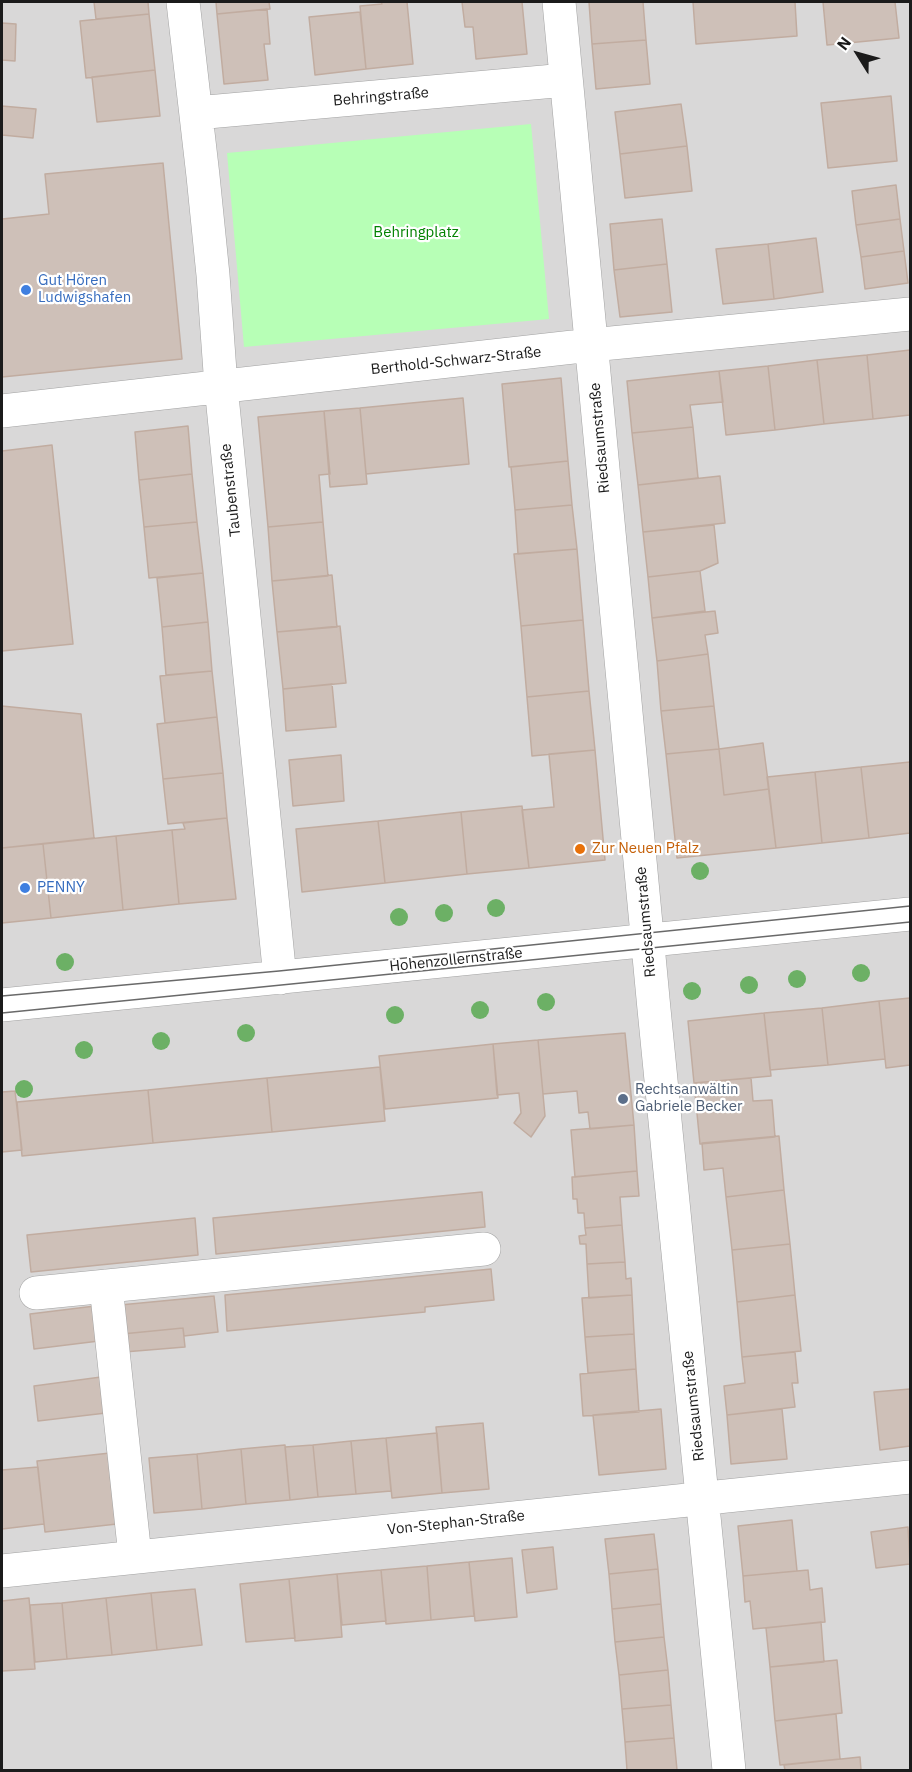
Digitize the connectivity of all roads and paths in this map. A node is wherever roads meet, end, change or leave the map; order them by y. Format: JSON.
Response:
{"nodes":[{"id":1,"x":183,"y":2,"type":"edge"},
{"id":2,"x":559,"y":2,"type":"edge"},
{"id":3,"x":566,"y":80,"type":"junction"},
{"id":4,"x":196,"y":113,"type":"junction"},
{"id":5,"x":910,"y":314,"type":"edge"},
{"id":6,"x":591,"y":345,"type":"junction"},
{"id":7,"x":221,"y":386,"type":"junction"},
{"id":8,"x":2,"y":411,"type":"edge"},
{"id":9,"x":910,"y":914,"type":"edge"},
{"id":10,"x":647,"y":940,"type":"junction"},
{"id":11,"x":280,"y":978,"type":"junction"},
{"id":12,"x":2,"y":1005,"type":"edge"},
{"id":13,"x":484,"y":1249,"type":"dead end"},
{"id":14,"x":106,"y":1286,"type":"junction"},
{"id":15,"x":36,"y":1293,"type":"dead end"},
{"id":16,"x":910,"y":1477,"type":"edge"},
{"id":17,"x":703,"y":1498,"type":"junction"},
{"id":18,"x":135,"y":1557,"type":"junction"},
{"id":19,"x":2,"y":1571,"type":"edge"},
{"id":20,"x":729,"y":1770,"type":"edge"}],
"edges":[{"from":1,"to":4,"type":"street","name":"Taubenstraße"},
{"from":2,"to":3,"type":"street","name":"Riedsaumstraße"},
{"from":3,"to":4,"type":"street","name":"Behringstraße"},
{"from":3,"to":6,"type":"street","name":"Riedsaumstraße"},
{"from":4,"to":7,"type":"street","name":"Taubenstraße"},
{"from":5,"to":6,"type":"street","name":"Berthold-Schwarz-Straße"},
{"from":6,"to":7,"type":"street","name":"Berthold-Schwarz-Straße"},
{"from":6,"to":10,"type":"street","name":"Riedsaumstraße"},
{"from":7,"to":8,"type":"street","name":"Berthold-Schwarz-Straße"},
{"from":7,"to":11,"type":"street","name":"Taubenstraße"},
{"from":9,"to":10,"type":"street","name":"Hohenzollernstraße"},
{"from":10,"to":11,"type":"street","name":"Hohenzollernstraße"},
{"from":10,"to":17,"type":"street","name":"Riedsaumstraße"},
{"from":11,"to":12,"type":"street","name":"Hohenzollernstraße"},
{"from":13,"to":14,"type":"street"},
{"from":14,"to":15,"type":"street"},
{"from":14,"to":18,"type":"street"},
{"from":16,"to":17,"type":"street","name":"Von-Stephan-Straße"},
{"from":17,"to":18,"type":"street","name":"Von-Stephan-Straße"},
{"from":17,"to":20,"type":"street","name":"Riedsaumstraße"},
{"from":18,"to":19,"type":"street","name":"Von-Stephan-Straße"}]}
